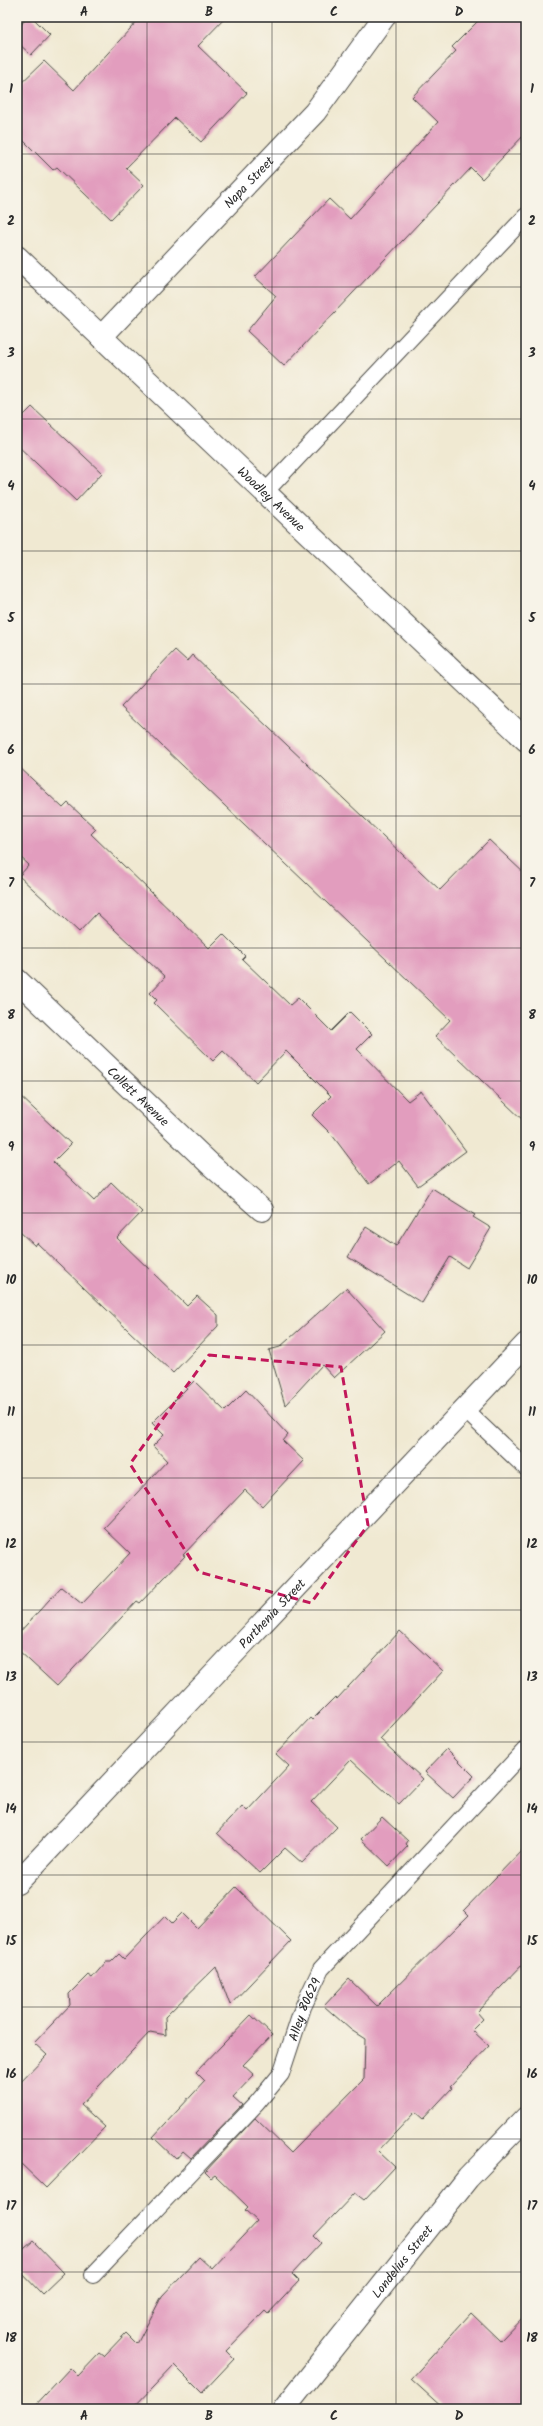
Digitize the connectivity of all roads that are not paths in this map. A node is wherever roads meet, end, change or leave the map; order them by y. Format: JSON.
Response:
{"nodes":[{"id":1,"x":384,"y":17,"type":"edge"},
{"id":2,"x":526,"y":216,"type":"edge"},
{"id":3,"x":17,"y":257,"type":"edge"},
{"id":4,"x":101,"y":337,"type":"junction"},
{"id":5,"x":265,"y":492,"type":"junction"},
{"id":6,"x":526,"y":740,"type":"edge"},
{"id":7,"x":17,"y":980,"type":"edge"},
{"id":8,"x":262,"y":1210,"type":"dead end"},
{"id":9,"x":526,"y":1344,"type":"edge"},
{"id":10,"x":464,"y":1410,"type":"junction"},
{"id":11,"x":526,"y":1468,"type":"edge"},
{"id":12,"x":526,"y":1749,"type":"edge"},
{"id":13,"x":17,"y":1883,"type":"edge"},
{"id":14,"x":526,"y":2118,"type":"edge"},
{"id":15,"x":93,"y":2275,"type":"dead end"},
{"id":16,"x":284,"y":2409,"type":"edge"}],
"edges":[{"from":1,"to":4,"type":"main road","name":"Napa Street"},
{"from":2,"to":5,"type":"lane"},
{"from":3,"to":4,"type":"main road","name":"Woodley Avenue"},
{"from":4,"to":5,"type":"main road","name":"Woodley Avenue"},
{"from":5,"to":6,"type":"main road","name":"Woodley Avenue"},
{"from":7,"to":8,"type":"main road","name":"Collett Avenue"},
{"from":9,"to":10,"type":"main road","name":"Parthenia Street"},
{"from":10,"to":11,"type":"lane"},
{"from":10,"to":13,"type":"main road","name":"Parthenia Street"},
{"from":12,"to":15,"type":"lane","name":"Alley 80629"},
{"from":14,"to":16,"type":"main road","name":"Londelius Street"}]}
